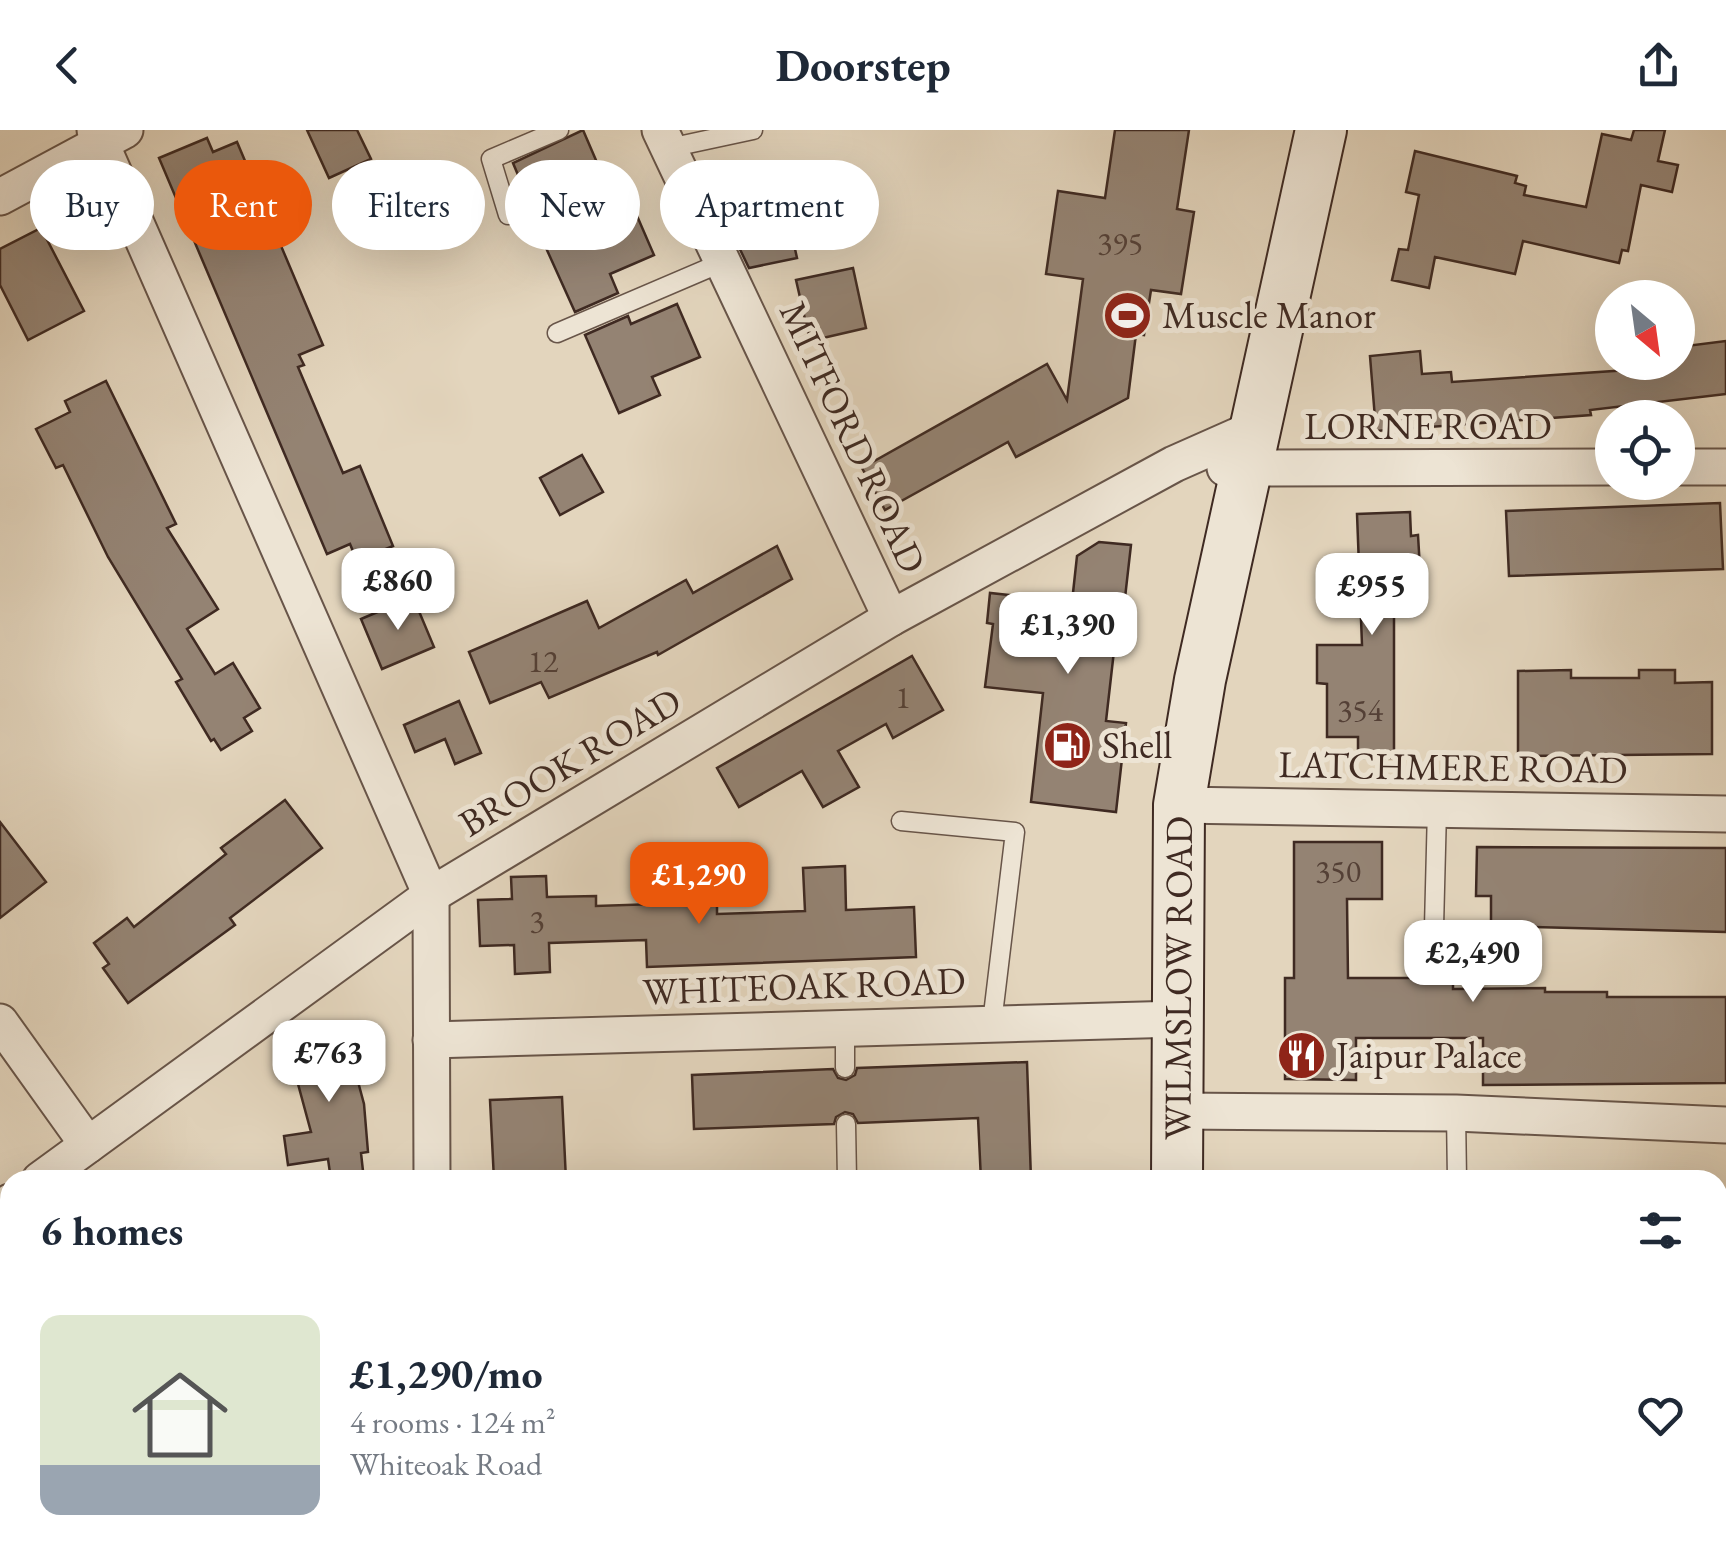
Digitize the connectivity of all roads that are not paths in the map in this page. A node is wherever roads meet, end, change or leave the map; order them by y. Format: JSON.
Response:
{"nodes":[{"id":1,"x":559,"y":130,"type":"edge"},
{"id":2,"x":753,"y":130,"type":"edge"},
{"id":3,"x":1321,"y":130,"type":"edge"},
{"id":4,"x":107,"y":134,"type":"edge"},
{"id":5,"x":664,"y":139,"type":"edge"},
{"id":6,"x":0,"y":197,"type":"edge"},
{"id":7,"x":505,"y":206,"type":"edge"},
{"id":8,"x":723,"y":262,"type":"junction"},
{"id":9,"x":558,"y":333,"type":"dead end"},
{"id":10,"x":1249,"y":449,"type":"junction"},
{"id":11,"x":1595,"y":466,"type":"edge"},
{"id":12,"x":1695,"y":467,"type":"edge"},
{"id":13,"x":1726,"y":467,"type":"edge"},
{"id":14,"x":891,"y":618,"type":"junction"},
{"id":15,"x":1179,"y":805,"type":"junction"},
{"id":16,"x":1437,"y":809,"type":"junction"},
{"id":17,"x":1726,"y":814,"type":"edge"},
{"id":18,"x":901,"y":821,"type":"dead end"},
{"id":19,"x":431,"y":895,"type":"junction"},
{"id":20,"x":1434,"y":927,"type":"dead end"},
{"id":21,"x":1179,"y":1019,"type":"junction"},
{"id":22,"x":0,"y":1022,"type":"edge"},
{"id":23,"x":992,"y":1023,"type":"junction"},
{"id":24,"x":845,"y":1028,"type":"junction"},
{"id":25,"x":431,"y":1040,"type":"junction"},
{"id":26,"x":845,"y":1068,"type":"dead end"},
{"id":27,"x":1178,"y":1111,"type":"junction"},
{"id":28,"x":1456,"y":1113,"type":"junction"},
{"id":29,"x":846,"y":1124,"type":"dead end"},
{"id":30,"x":1726,"y":1125,"type":"edge"},
{"id":31,"x":88,"y":1145,"type":"junction"},
{"id":32,"x":54,"y":1170,"type":"edge"},
{"id":33,"x":432,"y":1170,"type":"edge"},
{"id":34,"x":847,"y":1170,"type":"edge"},
{"id":35,"x":1177,"y":1170,"type":"edge"},
{"id":36,"x":1458,"y":1170,"type":"edge"}],
"edges":[{"from":1,"to":7,"type":"lane"},
{"from":2,"to":5,"type":"lane"},
{"from":3,"to":10,"type":"main road","name":"WILMSLOW ROAD"},
{"from":4,"to":6,"type":"street"},
{"from":4,"to":19,"type":"street"},
{"from":5,"to":8,"type":"street","name":"MITFORD ROAD"},
{"from":8,"to":9,"type":"lane"},
{"from":8,"to":14,"type":"street","name":"MITFORD ROAD"},
{"from":10,"to":11,"type":"street","name":"LORNE ROAD"},
{"from":10,"to":14,"type":"street","name":"BROOK ROAD"},
{"from":10,"to":15,"type":"main road","name":"WILMSLOW ROAD"},
{"from":12,"to":13,"type":"street"},
{"from":14,"to":19,"type":"street","name":"BROOK ROAD"},
{"from":15,"to":16,"type":"street","name":"LATCHMERE ROAD"},
{"from":15,"to":21,"type":"main road","name":"WILMSLOW ROAD"},
{"from":16,"to":17,"type":"street","name":"LATCHMERE ROAD"},
{"from":16,"to":20,"type":"lane"},
{"from":18,"to":23,"type":"lane"},
{"from":19,"to":25,"type":"street"},
{"from":19,"to":31,"type":"street","name":"BROOK ROAD"},
{"from":21,"to":23,"type":"street","name":"WHITEOAK ROAD"},
{"from":21,"to":27,"type":"main road","name":"WILMSLOW ROAD"},
{"from":22,"to":31,"type":"street"},
{"from":23,"to":24,"type":"street","name":"WHITEOAK ROAD"},
{"from":24,"to":25,"type":"street","name":"WHITEOAK ROAD"},
{"from":24,"to":26,"type":"lane"},
{"from":25,"to":33,"type":"street"},
{"from":27,"to":28,"type":"street"},
{"from":27,"to":35,"type":"main road","name":"WILMSLOW ROAD"},
{"from":28,"to":30,"type":"street"},
{"from":28,"to":36,"type":"lane"},
{"from":29,"to":34,"type":"lane"},
{"from":31,"to":32,"type":"street","name":"BROOK ROAD"}]}
